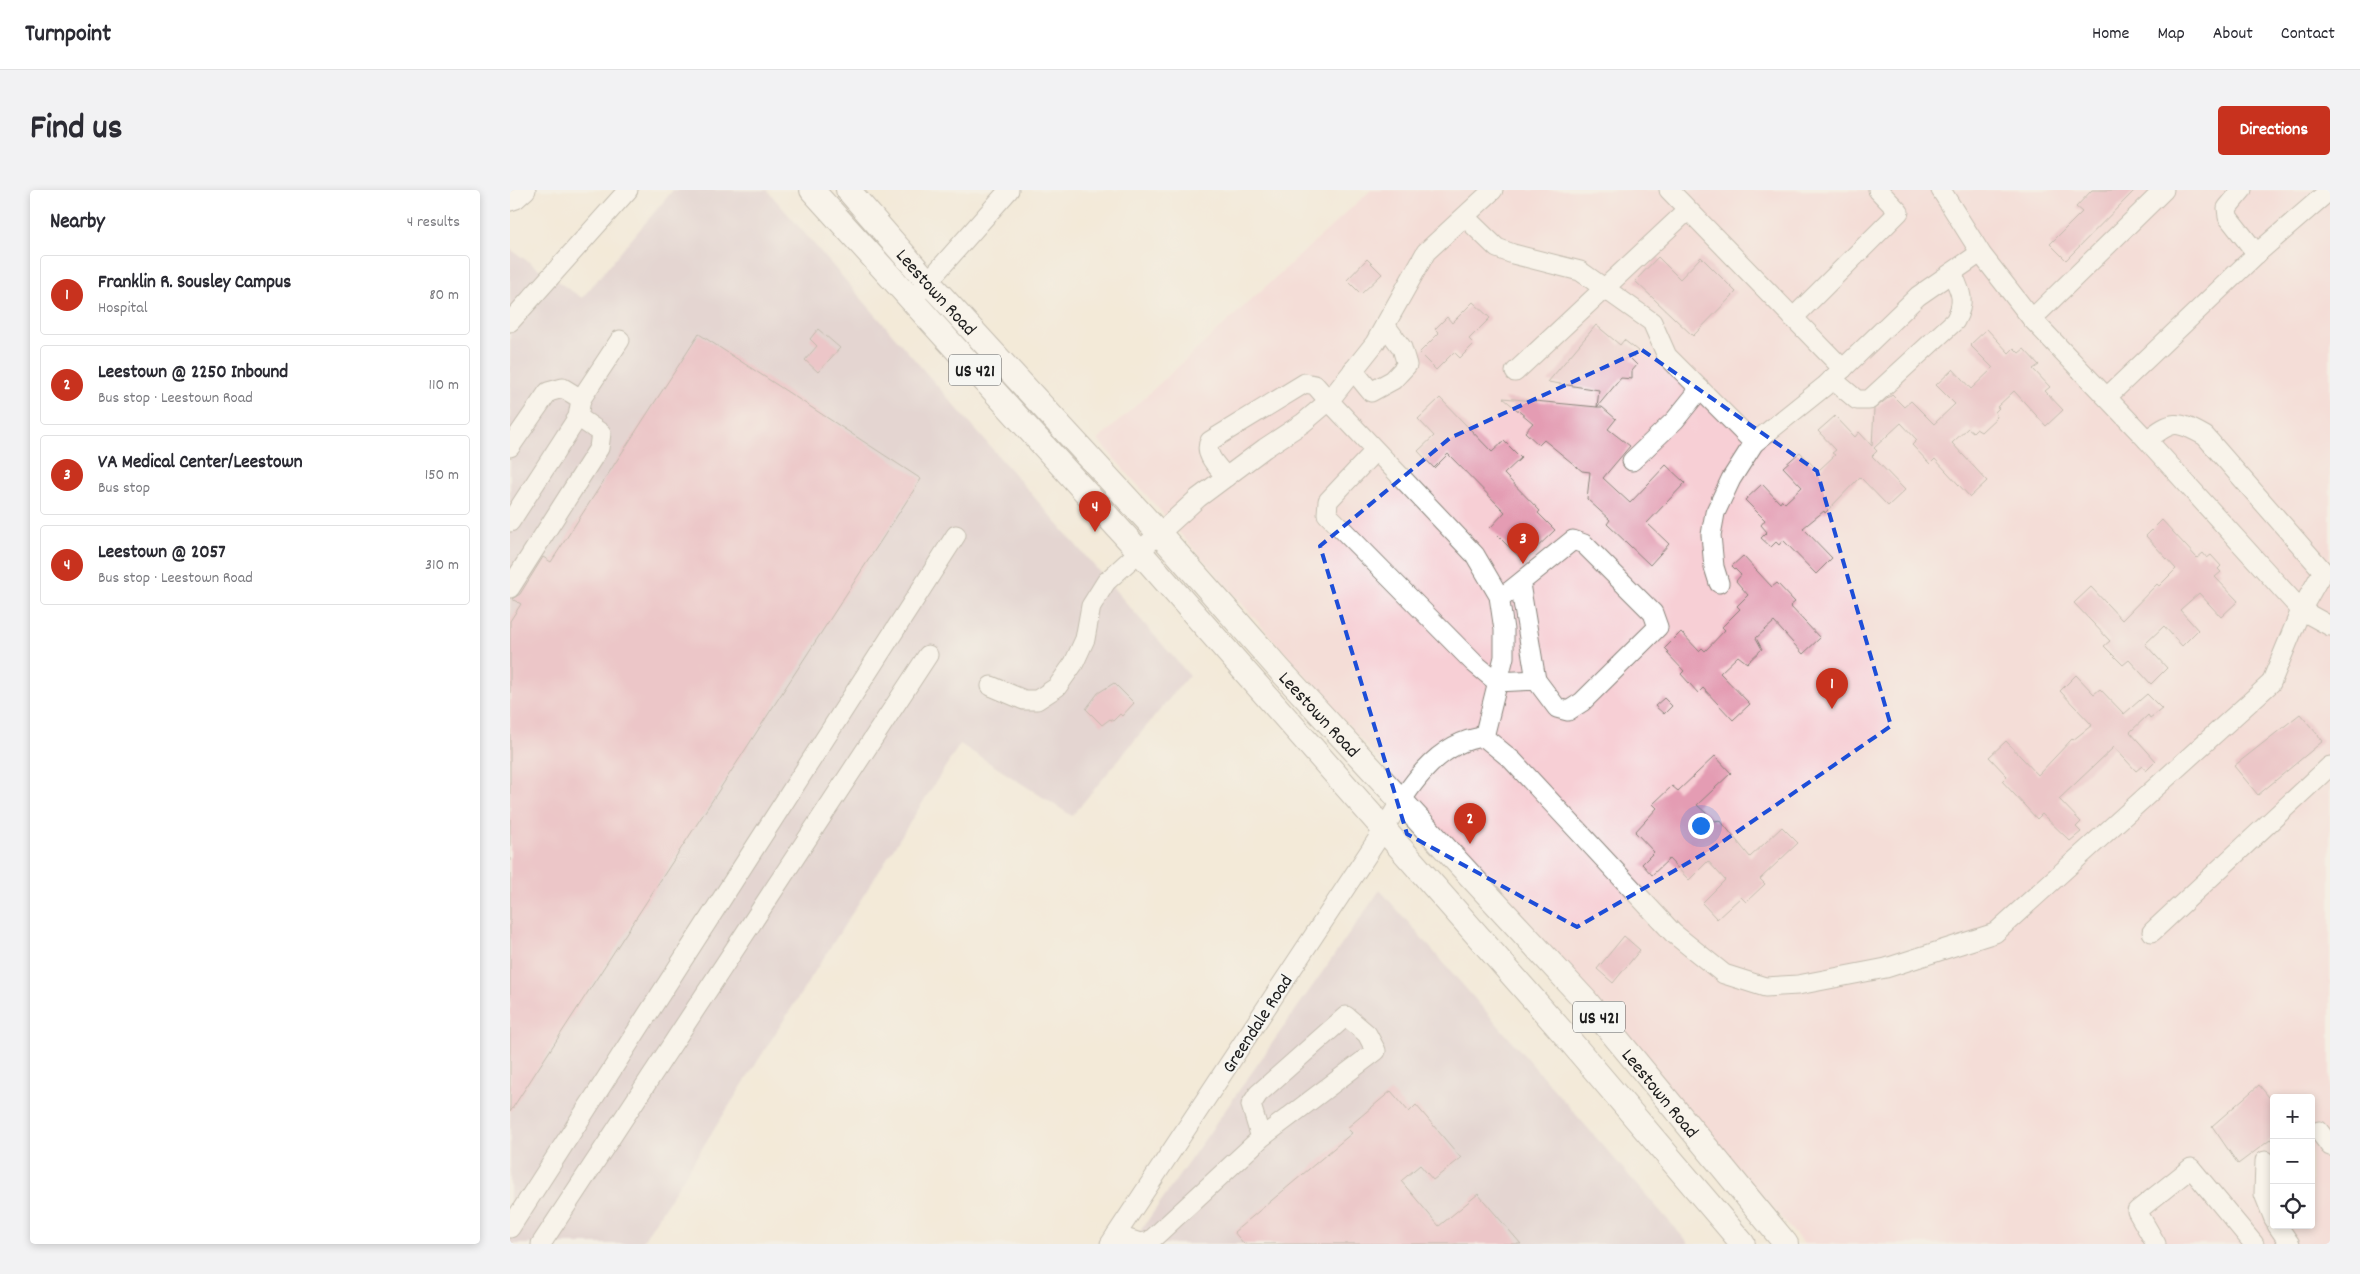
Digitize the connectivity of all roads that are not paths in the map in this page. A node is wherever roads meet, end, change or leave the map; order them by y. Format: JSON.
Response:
{"nodes":[{"id":1,"x":526,"y":190,"type":"edge"},
{"id":2,"x":628,"y":190,"type":"edge"},
{"id":3,"x":812,"y":190,"type":"edge"},
{"id":4,"x":848,"y":190,"type":"edge"},
{"id":5,"x":1009,"y":190,"type":"edge"},
{"id":6,"x":1493,"y":190,"type":"edge"},
{"id":7,"x":1878,"y":190,"type":"edge"},
{"id":8,"x":1941,"y":190,"type":"edge"},
{"id":9,"x":2164,"y":190,"type":"edge"},
{"id":10,"x":2242,"y":190,"type":"edge"},
{"id":11,"x":2330,"y":190,"type":"edge"},
{"id":12,"x":1679,"y":197,"type":"edge"},
{"id":13,"x":510,"y":202,"type":"edge"},
{"id":14,"x":1464,"y":217,"type":"junction"},
{"id":15,"x":1980,"y":253,"type":"junction"},
{"id":16,"x":2257,"y":254,"type":"junction"},
{"id":17,"x":1952,"y":273,"type":"junction"},
{"id":18,"x":929,"y":283,"type":"junction"},
{"id":19,"x":1605,"y":288,"type":"junction"},
{"id":20,"x":911,"y":301,"type":"junction"},
{"id":21,"x":1793,"y":318,"type":"junction"},
{"id":22,"x":2032,"y":319,"type":"junction"},
{"id":23,"x":510,"y":322,"type":"edge"},
{"id":24,"x":1385,"y":325,"type":"junction"},
{"id":25,"x":620,"y":340,"type":"dead end"},
{"id":26,"x":1353,"y":370,"type":"junction"},
{"id":27,"x":1516,"y":372,"type":"dead end"},
{"id":28,"x":1838,"y":374,"type":"junction"},
{"id":29,"x":1700,"y":389,"type":"junction"},
{"id":30,"x":2107,"y":397,"type":"junction"},
{"id":31,"x":1328,"y":401,"type":"junction"},
{"id":32,"x":579,"y":408,"type":"junction"},
{"id":33,"x":2147,"y":440,"type":"junction"},
{"id":34,"x":1754,"y":443,"type":"junction"},
{"id":35,"x":510,"y":447,"type":"edge"},
{"id":36,"x":1375,"y":451,"type":"junction"},
{"id":37,"x":1632,"y":461,"type":"dead end"},
{"id":38,"x":1226,"y":477,"type":"junction"},
{"id":39,"x":510,"y":522,"type":"edge"},
{"id":40,"x":1158,"y":532,"type":"junction"},
{"id":41,"x":956,"y":535,"type":"dead end"},
{"id":42,"x":1138,"y":550,"type":"junction"},
{"id":43,"x":1719,"y":583,"type":"dead end"},
{"id":44,"x":1520,"y":584,"type":"junction"},
{"id":45,"x":510,"y":588,"type":"edge"},
{"id":46,"x":1500,"y":599,"type":"junction"},
{"id":47,"x":2301,"y":610,"type":"junction"},
{"id":48,"x":2330,"y":626,"type":"edge"},
{"id":49,"x":928,"y":655,"type":"dead end"},
{"id":50,"x":1536,"y":680,"type":"junction"},
{"id":51,"x":1497,"y":682,"type":"junction"},
{"id":52,"x":991,"y":686,"type":"dead end"},
{"id":53,"x":1484,"y":736,"type":"junction"},
{"id":54,"x":2330,"y":766,"type":"edge"},
{"id":55,"x":1400,"y":800,"type":"junction"},
{"id":56,"x":1383,"y":831,"type":"junction"},
{"id":57,"x":2152,"y":932,"type":"dead end"},
{"id":58,"x":1261,"y":1138,"type":"junction"},
{"id":59,"x":2264,"y":1161,"type":"dead end"},
{"id":60,"x":2270,"y":1209,"type":"edge"},
{"id":61,"x":510,"y":1228,"type":"edge"},
{"id":62,"x":2280,"y":1229,"type":"edge"},
{"id":63,"x":1113,"y":1240,"type":"edge"},
{"id":64,"x":541,"y":1244,"type":"edge"},
{"id":65,"x":1141,"y":1244,"type":"edge"},
{"id":66,"x":1743,"y":1244,"type":"edge"},
{"id":67,"x":1786,"y":1244,"type":"edge"},
{"id":68,"x":2156,"y":1244,"type":"edge"},
{"id":69,"x":2254,"y":1244,"type":"edge"},
{"id":70,"x":2290,"y":1244,"type":"edge"}],
"edges":[{"from":1,"to":13,"type":"street"},
{"from":2,"to":23,"type":"street"},
{"from":3,"to":20,"type":"main road","name":"Leestown Road","number":"US 421"},
{"from":4,"to":18,"type":"main road","name":"Leestown Road","number":"US 421"},
{"from":5,"to":18,"type":"street"},
{"from":6,"to":14,"type":"street"},
{"from":7,"to":21,"type":"street"},
{"from":8,"to":15,"type":"street"},
{"from":9,"to":22,"type":"street"},
{"from":10,"to":16,"type":"street"},
{"from":11,"to":16,"type":"street"},
{"from":12,"to":19,"type":"street"},
{"from":12,"to":21,"type":"street"},
{"from":14,"to":19,"type":"street"},
{"from":14,"to":24,"type":"street"},
{"from":15,"to":17,"type":"street"},
{"from":15,"to":22,"type":"street"},
{"from":16,"to":30,"type":"street"},
{"from":17,"to":28,"type":"street"},
{"from":17,"to":28,"type":"street"},
{"from":18,"to":20,"type":"street"},
{"from":18,"to":40,"type":"main road","name":"Leestown Road","number":"US 421"},
{"from":19,"to":27,"type":"street"},
{"from":19,"to":29,"type":"street"},
{"from":20,"to":42,"type":"main road","name":"Leestown Road","number":"US 421"},
{"from":21,"to":28,"type":"street"},
{"from":22,"to":30,"type":"street"},
{"from":24,"to":26,"type":"street"},
{"from":24,"to":26,"type":"street"},
{"from":25,"to":32,"type":"street"},
{"from":26,"to":31,"type":"street"},
{"from":28,"to":34,"type":"street"},
{"from":29,"to":34,"type":"street"},
{"from":29,"to":37,"type":"street"},
{"from":30,"to":33,"type":"street"},
{"from":31,"to":36,"type":"street"},
{"from":31,"to":38,"type":"street"},
{"from":31,"to":38,"type":"street"},
{"from":32,"to":35,"type":"street"},
{"from":32,"to":39,"type":"street"},
{"from":32,"to":45,"type":"street"},
{"from":33,"to":47,"type":"street"},
{"from":33,"to":47,"type":"street"},
{"from":34,"to":43,"type":"street"},
{"from":36,"to":46,"type":"street"},
{"from":36,"to":51,"type":"street"},
{"from":38,"to":40,"type":"street"},
{"from":40,"to":42,"type":"street"},
{"from":40,"to":55,"type":"main road","name":"Leestown Road"},
{"from":41,"to":61,"type":"street"},
{"from":42,"to":52,"type":"street"},
{"from":42,"to":56,"type":"main road","name":"Leestown Road"},
{"from":44,"to":46,"type":"street"},
{"from":44,"to":50,"type":"street"},
{"from":44,"to":50,"type":"street"},
{"from":46,"to":51,"type":"street"},
{"from":47,"to":48,"type":"street"},
{"from":47,"to":53,"type":"street"},
{"from":49,"to":64,"type":"street"},
{"from":50,"to":51,"type":"street"},
{"from":51,"to":53,"type":"street"},
{"from":53,"to":55,"type":"street","name":"Greendale Road"},
{"from":54,"to":57,"type":"street"},
{"from":55,"to":56,"type":"street","name":"Greendale Road"},
{"from":55,"to":67,"type":"main road","name":"Leestown Road","number":"US 421"},
{"from":56,"to":63,"type":"street","name":"Greendale Road"},
{"from":56,"to":66,"type":"main road","name":"Leestown Road","number":"US 421"},
{"from":58,"to":58,"type":"street"},
{"from":58,"to":65,"type":"street"},
{"from":59,"to":60,"type":"street"},
{"from":62,"to":70,"type":"street"},
{"from":63,"to":65,"type":"street"},
{"from":68,"to":69,"type":"street"}]}
